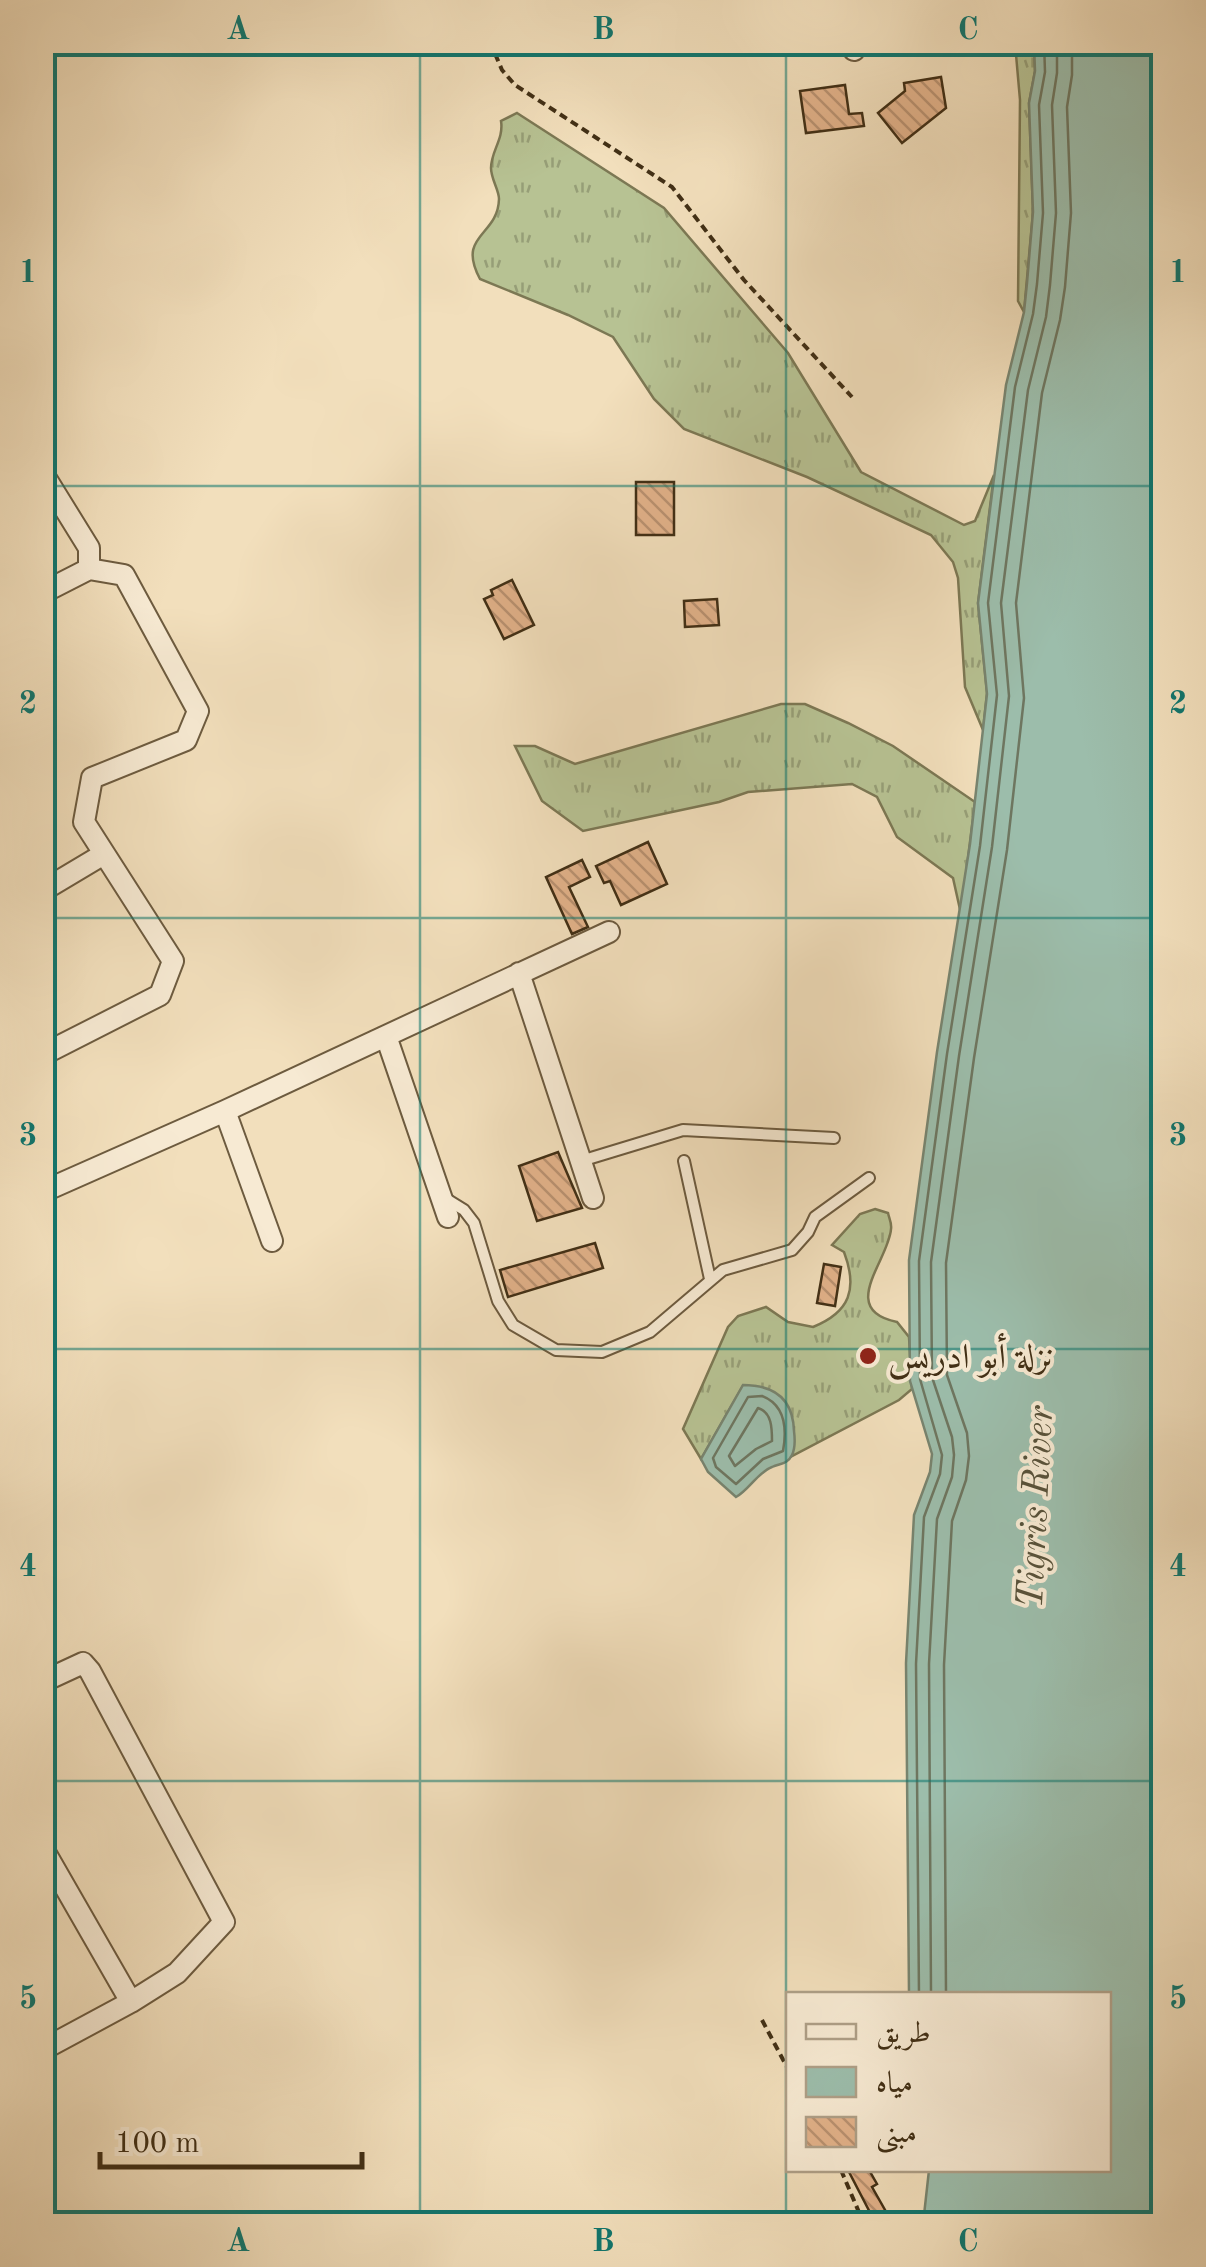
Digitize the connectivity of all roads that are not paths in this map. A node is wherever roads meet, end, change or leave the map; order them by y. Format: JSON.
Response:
{"nodes":[{"id":1,"x":42,"y":472,"type":"edge"},
{"id":2,"x":89,"y":568,"type":"junction"},
{"id":3,"x":42,"y":592,"type":"edge"},
{"id":4,"x":104,"y":854,"type":"junction"},
{"id":5,"x":42,"y":891,"type":"edge"},
{"id":6,"x":609,"y":932,"type":"dead end"},
{"id":7,"x":519,"y":974,"type":"junction"},
{"id":8,"x":386,"y":1036,"type":"junction"},
{"id":9,"x":42,"y":1055,"type":"edge"},
{"id":10,"x":225,"y":1112,"type":"junction"},
{"id":11,"x":834,"y":1138,"type":"dead end"},
{"id":12,"x":581,"y":1161,"type":"junction"},
{"id":13,"x":684,"y":1161,"type":"dead end"},
{"id":14,"x":869,"y":1178,"type":"dead end"},
{"id":15,"x":42,"y":1192,"type":"edge"},
{"id":16,"x":440,"y":1196,"type":"junction"},
{"id":17,"x":593,"y":1198,"type":"dead end"},
{"id":18,"x":448,"y":1217,"type":"dead end"},
{"id":19,"x":272,"y":1241,"type":"dead end"},
{"id":20,"x":710,"y":1279,"type":"junction"},
{"id":21,"x":42,"y":1682,"type":"edge"},
{"id":22,"x":42,"y":1847,"type":"edge"},
{"id":23,"x":131,"y":2002,"type":"junction"},
{"id":24,"x":42,"y":2050,"type":"edge"}],
"edges":[{"from":1,"to":2,"type":"street"},
{"from":2,"to":3,"type":"street"},
{"from":2,"to":4,"type":"street"},
{"from":4,"to":5,"type":"street"},
{"from":4,"to":9,"type":"street"},
{"from":6,"to":7,"type":"street"},
{"from":7,"to":8,"type":"street"},
{"from":7,"to":12,"type":"street"},
{"from":8,"to":10,"type":"street"},
{"from":8,"to":16,"type":"street"},
{"from":10,"to":15,"type":"street"},
{"from":10,"to":19,"type":"street"},
{"from":11,"to":12,"type":"lane"},
{"from":12,"to":17,"type":"street"},
{"from":13,"to":20,"type":"lane"},
{"from":14,"to":20,"type":"lane"},
{"from":16,"to":18,"type":"street"},
{"from":16,"to":20,"type":"lane"},
{"from":21,"to":23,"type":"street"},
{"from":22,"to":23,"type":"street"},
{"from":23,"to":24,"type":"street"}]}
